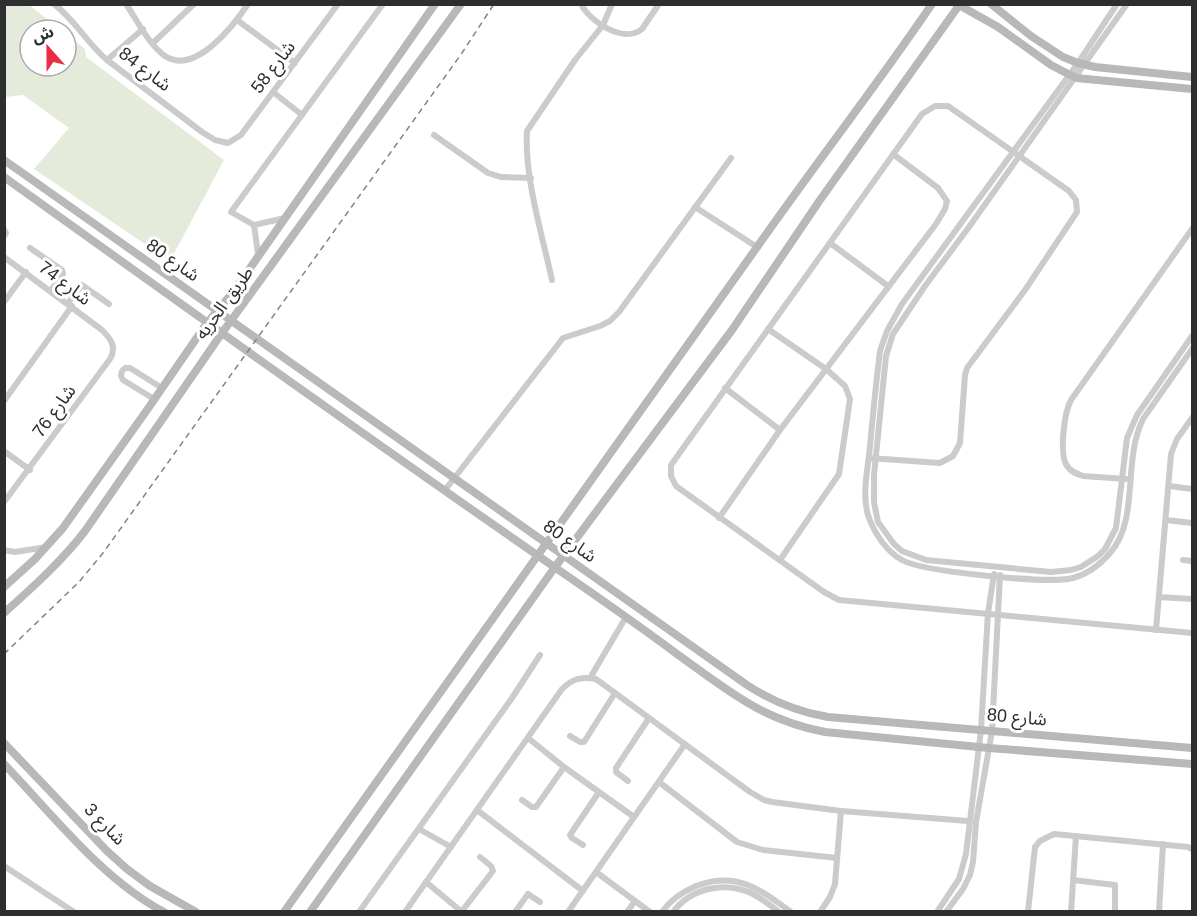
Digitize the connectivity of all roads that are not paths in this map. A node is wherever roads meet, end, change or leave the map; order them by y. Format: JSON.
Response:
{"nodes":[{"id":1,"x":54,"y":4,"type":"edge"},
{"id":2,"x":126,"y":4,"type":"edge"},
{"id":3,"x":194,"y":4,"type":"edge"},
{"id":4,"x":248,"y":4,"type":"edge"},
{"id":5,"x":338,"y":4,"type":"edge"},
{"id":6,"x":383,"y":4,"type":"edge"},
{"id":7,"x":435,"y":4,"type":"edge"},
{"id":8,"x":460,"y":4,"type":"edge"},
{"id":9,"x":581,"y":4,"type":"edge"},
{"id":10,"x":612,"y":4,"type":"edge"},
{"id":11,"x":658,"y":4,"type":"edge"},
{"id":12,"x":932,"y":4,"type":"edge"},
{"id":13,"x":991,"y":4,"type":"edge"},
{"id":14,"x":959,"y":5,"type":"edge"},
{"id":15,"x":1123,"y":5,"type":"edge"},
{"id":16,"x":237,"y":20,"type":"junction"},
{"id":17,"x":603,"y":25,"type":"junction"},
{"id":18,"x":143,"y":29,"type":"junction"},
{"id":19,"x":153,"y":43,"type":"junction"},
{"id":20,"x":107,"y":60,"type":"junction"},
{"id":21,"x":295,"y":63,"type":"junction"},
{"id":22,"x":1081,"y":64,"type":"junction"},
{"id":23,"x":1072,"y":77,"type":"junction"},
{"id":24,"x":1192,"y":77,"type":"edge"},
{"id":25,"x":1192,"y":89,"type":"edge"},
{"id":26,"x":273,"y":92,"type":"junction"},
{"id":27,"x":302,"y":115,"type":"junction"},
{"id":28,"x":434,"y":135,"type":"dead end"},
{"id":29,"x":228,"y":144,"type":"joint"},
{"id":30,"x":1013,"y":151,"type":"junction"},
{"id":31,"x":893,"y":154,"type":"junction"},
{"id":32,"x":1020,"y":156,"type":"junction"},
{"id":33,"x":730,"y":158,"type":"dead end"},
{"id":34,"x":4,"y":160,"type":"edge"},
{"id":35,"x":4,"y":177,"type":"edge"},
{"id":36,"x":531,"y":178,"type":"junction"},
{"id":37,"x":695,"y":207,"type":"junction"},
{"id":38,"x":286,"y":217,"type":"junction"},
{"id":39,"x":254,"y":225,"type":"junction"},
{"id":40,"x":4,"y":229,"type":"edge"},
{"id":41,"x":1192,"y":229,"type":"edge"},
{"id":42,"x":4,"y":236,"type":"edge"},
{"id":43,"x":830,"y":243,"type":"junction"},
{"id":44,"x":30,"y":248,"type":"dead end"},
{"id":45,"x":757,"y":248,"type":"junction"},
{"id":46,"x":258,"y":254,"type":"junction"},
{"id":47,"x":6,"y":261,"type":"edge"},
{"id":48,"x":26,"y":272,"type":"junction"},
{"id":49,"x":552,"y":280,"type":"dead end"},
{"id":50,"x":888,"y":286,"type":"junction"},
{"id":51,"x":51,"y":290,"type":"junction"},
{"id":52,"x":4,"y":302,"type":"edge"},
{"id":53,"x":110,"y":304,"type":"dead end"},
{"id":54,"x":70,"y":305,"type":"junction"},
{"id":55,"x":216,"y":311,"type":"junction"},
{"id":56,"x":230,"y":321,"type":"junction"},
{"id":57,"x":207,"y":323,"type":"junction"},
{"id":58,"x":768,"y":329,"type":"junction"},
{"id":59,"x":222,"y":333,"type":"junction"},
{"id":60,"x":107,"y":334,"type":"joint"},
{"id":61,"x":1192,"y":336,"type":"edge"},
{"id":62,"x":1192,"y":349,"type":"edge"},
{"id":63,"x":826,"y":369,"type":"junction"},
{"id":64,"x":152,"y":382,"type":"junction"},
{"id":65,"x":162,"y":388,"type":"junction"},
{"id":66,"x":725,"y":388,"type":"junction"},
{"id":67,"x":144,"y":393,"type":"junction"},
{"id":68,"x":154,"y":399,"type":"junction"},
{"id":69,"x":4,"y":401,"type":"edge"},
{"id":70,"x":1192,"y":418,"type":"edge"},
{"id":71,"x":780,"y":430,"type":"junction"},
{"id":72,"x":4,"y":451,"type":"edge"},
{"id":73,"x":415,"y":451,"type":"junction"},
{"id":74,"x":872,"y":458,"type":"junction"},
{"id":75,"x":406,"y":463,"type":"junction"},
{"id":76,"x":30,"y":470,"type":"junction"},
{"id":77,"x":454,"y":478,"type":"junction"},
{"id":78,"x":1126,"y":479,"type":"junction"},
{"id":79,"x":1169,"y":486,"type":"junction"},
{"id":80,"x":1192,"y":489,"type":"edge"},
{"id":81,"x":445,"y":490,"type":"junction"},
{"id":82,"x":4,"y":502,"type":"edge"},
{"id":83,"x":719,"y":518,"type":"junction"},
{"id":84,"x":1166,"y":520,"type":"junction"},
{"id":85,"x":1192,"y":523,"type":"edge"},
{"id":86,"x":546,"y":544,"type":"junction"},
{"id":87,"x":47,"y":547,"type":"junction"},
{"id":88,"x":4,"y":550,"type":"edge"},
{"id":89,"x":538,"y":556,"type":"junction"},
{"id":90,"x":564,"y":557,"type":"junction"},
{"id":91,"x":780,"y":560,"type":"junction"},
{"id":92,"x":1183,"y":560,"type":"dead end"},
{"id":93,"x":1192,"y":561,"type":"edge"},
{"id":94,"x":555,"y":567,"type":"junction"},
{"id":95,"x":997,"y":568,"type":"junction"},
{"id":96,"x":997,"y":576,"type":"junction"},
{"id":97,"x":4,"y":587,"type":"edge"},
{"id":98,"x":1159,"y":597,"type":"junction"},
{"id":99,"x":1192,"y":599,"type":"edge"},
{"id":100,"x":4,"y":613,"type":"edge"},
{"id":101,"x":988,"y":613,"type":"junction"},
{"id":102,"x":997,"y":615,"type":"junction"},
{"id":103,"x":626,"y":617,"type":"junction"},
{"id":104,"x":1156,"y":630,"type":"junction"},
{"id":105,"x":1192,"y":633,"type":"edge"},
{"id":106,"x":540,"y":655,"type":"dead end"},
{"id":107,"x":590,"y":678,"type":"junction"},
{"id":108,"x":736,"y":678,"type":"junction"},
{"id":109,"x":727,"y":690,"type":"junction"},
{"id":110,"x":615,"y":693,"type":"junction"},
{"id":111,"x":649,"y":718,"type":"junction"},
{"id":112,"x":981,"y":730,"type":"junction"},
{"id":113,"x":992,"y":731,"type":"junction"},
{"id":114,"x":570,"y":736,"type":"dead end"},
{"id":115,"x":528,"y":738,"type":"junction"},
{"id":116,"x":4,"y":742,"type":"edge"},
{"id":117,"x":685,"y":744,"type":"junction"},
{"id":118,"x":979,"y":747,"type":"junction"},
{"id":119,"x":989,"y":748,"type":"junction"},
{"id":120,"x":1192,"y":748,"type":"edge"},
{"id":121,"x":4,"y":764,"type":"edge"},
{"id":122,"x":1192,"y":764,"type":"edge"},
{"id":123,"x":564,"y":767,"type":"junction"},
{"id":124,"x":628,"y":780,"type":"dead end"},
{"id":125,"x":659,"y":782,"type":"junction"},
{"id":126,"x":599,"y":792,"type":"junction"},
{"id":127,"x":522,"y":800,"type":"dead end"},
{"id":128,"x":477,"y":810,"type":"junction"},
{"id":129,"x":841,"y":811,"type":"junction"},
{"id":130,"x":634,"y":817,"type":"junction"},
{"id":131,"x":968,"y":821,"type":"junction"},
{"id":132,"x":419,"y":828,"type":"junction"},
{"id":133,"x":1076,"y":836,"type":"junction"},
{"id":134,"x":1163,"y":844,"type":"junction"},
{"id":135,"x":582,"y":845,"type":"dead end"},
{"id":136,"x":451,"y":847,"type":"junction"},
{"id":137,"x":1192,"y":849,"type":"edge"},
{"id":138,"x":480,"y":857,"type":"dead end"},
{"id":139,"x":837,"y":858,"type":"junction"},
{"id":140,"x":4,"y":866,"type":"edge"},
{"id":141,"x":596,"y":872,"type":"junction"},
{"id":142,"x":1073,"y":880,"type":"junction"},
{"id":143,"x":426,"y":882,"type":"junction"},
{"id":144,"x":583,"y":891,"type":"junction"},
{"id":145,"x":162,"y":893,"type":"junction"},
{"id":146,"x":635,"y":901,"type":"junction"},
{"id":147,"x":540,"y":902,"type":"dead end"},
{"id":148,"x":155,"y":907,"type":"junction"},
{"id":149,"x":462,"y":911,"type":"edge"},
{"id":150,"x":74,"y":912,"type":"edge"},
{"id":151,"x":164,"y":912,"type":"edge"},
{"id":152,"x":196,"y":912,"type":"edge"},
{"id":153,"x":284,"y":912,"type":"edge"},
{"id":154,"x":310,"y":912,"type":"edge"},
{"id":155,"x":359,"y":912,"type":"edge"},
{"id":156,"x":405,"y":912,"type":"edge"},
{"id":157,"x":515,"y":912,"type":"edge"},
{"id":158,"x":568,"y":912,"type":"edge"},
{"id":159,"x":627,"y":912,"type":"edge"},
{"id":160,"x":650,"y":912,"type":"edge"},
{"id":161,"x":662,"y":912,"type":"edge"},
{"id":162,"x":673,"y":912,"type":"edge"},
{"id":163,"x":779,"y":912,"type":"edge"},
{"id":164,"x":791,"y":912,"type":"edge"},
{"id":165,"x":820,"y":912,"type":"edge"},
{"id":166,"x":937,"y":912,"type":"edge"},
{"id":167,"x":946,"y":912,"type":"edge"},
{"id":168,"x":1028,"y":912,"type":"edge"},
{"id":169,"x":1071,"y":912,"type":"edge"},
{"id":170,"x":1115,"y":912,"type":"edge"},
{"id":171,"x":1159,"y":912,"type":"edge"}],
"edges":[{"from":1,"to":20,"type":"street","name":"شارع 84"},
{"from":2,"to":18,"type":"street"},
{"from":3,"to":19,"type":"street"},
{"from":4,"to":16,"type":"street"},
{"from":5,"to":21,"type":"street","name":"شارع 58"},
{"from":6,"to":27,"type":"street"},
{"from":7,"to":38,"type":"street","name":"طريق الحريه"},
{"from":8,"to":56,"type":"street","name":"طريق الحريه"},
{"from":9,"to":17,"type":"street"},
{"from":10,"to":17,"type":"street"},
{"from":11,"to":17,"type":"street"},
{"from":12,"to":45,"type":"street"},
{"from":13,"to":22,"type":"street"},
{"from":14,"to":23,"type":"street"},
{"from":14,"to":90,"type":"street"},
{"from":15,"to":22,"type":"street"},
{"from":16,"to":19,"type":"street"},
{"from":16,"to":21,"type":"street"},
{"from":17,"to":36,"type":"street"},
{"from":18,"to":19,"type":"street"},
{"from":18,"to":20,"type":"street"},
{"from":20,"to":29,"type":"street","name":"شارع 84"},
{"from":21,"to":26,"type":"street","name":"شارع 58"},
{"from":22,"to":23,"type":"street"},
{"from":22,"to":24,"type":"street"},
{"from":23,"to":25,"type":"street"},
{"from":23,"to":30,"type":"street"},
{"from":23,"to":32,"type":"street"},
{"from":26,"to":27,"type":"street"},
{"from":26,"to":29,"type":"street","name":"شارع 58"},
{"from":27,"to":39,"type":"street"},
{"from":28,"to":36,"type":"street"},
{"from":30,"to":31,"type":"street"},
{"from":30,"to":32,"type":"street"},
{"from":30,"to":74,"type":"street"},
{"from":31,"to":43,"type":"street"},
{"from":31,"to":50,"type":"street"},
{"from":32,"to":74,"type":"street"},
{"from":32,"to":74,"type":"street"},
{"from":33,"to":37,"type":"street"},
{"from":34,"to":55,"type":"street","name":"شارع 80"},
{"from":35,"to":57,"type":"street","name":"شارع 80"},
{"from":36,"to":49,"type":"street"},
{"from":37,"to":45,"type":"street"},
{"from":37,"to":77,"type":"street"},
{"from":38,"to":39,"type":"street"},
{"from":38,"to":46,"type":"street","name":"طريق الحريه"},
{"from":39,"to":46,"type":"street"},
{"from":40,"to":42,"type":"street"},
{"from":41,"to":78,"type":"street"},
{"from":43,"to":50,"type":"street"},
{"from":43,"to":58,"type":"street"},
{"from":44,"to":51,"type":"street"},
{"from":45,"to":86,"type":"street"},
{"from":46,"to":55,"type":"street","name":"طريق الحريه"},
{"from":47,"to":48,"type":"street","name":"شارع 74"},
{"from":48,"to":51,"type":"street","name":"شارع 74"},
{"from":48,"to":52,"type":"street"},
{"from":50,"to":63,"type":"street"},
{"from":51,"to":54,"type":"street","name":"شارع 74"},
{"from":53,"to":54,"type":"street"},
{"from":54,"to":60,"type":"street","name":"شارع 74"},
{"from":54,"to":69,"type":"street"},
{"from":55,"to":56,"type":"street","name":"شارع 80"},
{"from":55,"to":57,"type":"street","name":"طريق الحريه"},
{"from":56,"to":59,"type":"street","name":"طريق الحريه"},
{"from":56,"to":73,"type":"street","name":"شارع 80"},
{"from":57,"to":59,"type":"street","name":"شارع 80"},
{"from":57,"to":65,"type":"street","name":"طريق الحريه"},
{"from":58,"to":63,"type":"street"},
{"from":58,"to":66,"type":"street"},
{"from":59,"to":75,"type":"street","name":"شارع 80"},
{"from":59,"to":100,"type":"street","name":"طريق الحريه"},
{"from":60,"to":76,"type":"street","name":"شارع 76"},
{"from":61,"to":78,"type":"street"},
{"from":62,"to":78,"type":"street"},
{"from":63,"to":71,"type":"street"},
{"from":63,"to":91,"type":"street"},
{"from":64,"to":65,"type":"street"},
{"from":64,"to":67,"type":"street"},
{"from":64,"to":67,"type":"street"},
{"from":65,"to":68,"type":"street","name":"طريق الحريه"},
{"from":66,"to":71,"type":"street"},
{"from":66,"to":83,"type":"street"},
{"from":67,"to":68,"type":"street"},
{"from":68,"to":87,"type":"street","name":"طريق الحريه"},
{"from":70,"to":79,"type":"street"},
{"from":71,"to":83,"type":"street"},
{"from":72,"to":76,"type":"street"},
{"from":73,"to":75,"type":"street"},
{"from":73,"to":77,"type":"street","name":"شارع 80"},
{"from":74,"to":95,"type":"street"},
{"from":74,"to":96,"type":"street"},
{"from":75,"to":81,"type":"street","name":"شارع 80"},
{"from":76,"to":82,"type":"street","name":"شارع 76"},
{"from":77,"to":81,"type":"street"},
{"from":77,"to":86,"type":"street","name":"شارع 80"},
{"from":78,"to":95,"type":"street"},
{"from":78,"to":96,"type":"street"},
{"from":79,"to":80,"type":"street"},
{"from":79,"to":84,"type":"street"},
{"from":81,"to":89,"type":"street","name":"شارع 80"},
{"from":83,"to":91,"type":"street"},
{"from":84,"to":85,"type":"street"},
{"from":84,"to":98,"type":"street"},
{"from":86,"to":89,"type":"street"},
{"from":86,"to":90,"type":"street","name":"شارع 80"},
{"from":87,"to":88,"type":"street"},
{"from":87,"to":97,"type":"street","name":"طريق الحريه"},
{"from":89,"to":94,"type":"street","name":"شارع 80"},
{"from":89,"to":153,"type":"street"},
{"from":90,"to":94,"type":"street"},
{"from":90,"to":108,"type":"street","name":"شارع 80"},
{"from":91,"to":101,"type":"street"},
{"from":92,"to":93,"type":"street"},
{"from":94,"to":103,"type":"street","name":"شارع 80"},
{"from":94,"to":154,"type":"street"},
{"from":95,"to":96,"type":"street"},
{"from":96,"to":101,"type":"street"},
{"from":96,"to":102,"type":"street"},
{"from":98,"to":99,"type":"street"},
{"from":98,"to":104,"type":"street"},
{"from":101,"to":102,"type":"street"},
{"from":101,"to":112,"type":"street"},
{"from":102,"to":104,"type":"street"},
{"from":102,"to":113,"type":"street"},
{"from":103,"to":107,"type":"street"},
{"from":103,"to":109,"type":"street","name":"شارع 80"},
{"from":104,"to":105,"type":"street"},
{"from":106,"to":132,"type":"street"},
{"from":107,"to":110,"type":"street"},
{"from":107,"to":115,"type":"street"},
{"from":108,"to":109,"type":"street"},
{"from":108,"to":112,"type":"street","name":"شارع 80"},
{"from":109,"to":118,"type":"street","name":"شارع 80"},
{"from":110,"to":111,"type":"street"},
{"from":110,"to":114,"type":"street"},
{"from":111,"to":117,"type":"street"},
{"from":111,"to":124,"type":"street"},
{"from":112,"to":113,"type":"street","name":"شارع 80"},
{"from":112,"to":118,"type":"street"},
{"from":113,"to":119,"type":"street"},
{"from":113,"to":120,"type":"street","name":"شارع 80"},
{"from":115,"to":123,"type":"street"},
{"from":115,"to":128,"type":"street"},
{"from":116,"to":145,"type":"street","name":"شارع 3"},
{"from":117,"to":125,"type":"street"},
{"from":117,"to":129,"type":"street"},
{"from":118,"to":119,"type":"street","name":"شارع 80"},
{"from":118,"to":131,"type":"street"},
{"from":119,"to":122,"type":"street","name":"شارع 80"},
{"from":119,"to":167,"type":"street"},
{"from":121,"to":148,"type":"street","name":"شارع 3"},
{"from":123,"to":126,"type":"street"},
{"from":123,"to":127,"type":"street"},
{"from":125,"to":130,"type":"street"},
{"from":125,"to":139,"type":"street"},
{"from":126,"to":130,"type":"street"},
{"from":126,"to":135,"type":"street"},
{"from":128,"to":136,"type":"street"},
{"from":128,"to":144,"type":"street"},
{"from":129,"to":131,"type":"street"},
{"from":129,"to":139,"type":"street"},
{"from":130,"to":141,"type":"street"},
{"from":131,"to":166,"type":"street"},
{"from":132,"to":136,"type":"street"},
{"from":132,"to":155,"type":"street"},
{"from":133,"to":134,"type":"street"},
{"from":133,"to":142,"type":"street"},
{"from":133,"to":168,"type":"street"},
{"from":134,"to":137,"type":"street"},
{"from":134,"to":171,"type":"street"},
{"from":136,"to":143,"type":"street"},
{"from":138,"to":149,"type":"street"},
{"from":139,"to":165,"type":"street"},
{"from":140,"to":150,"type":"street"},
{"from":141,"to":144,"type":"street"},
{"from":141,"to":146,"type":"street"},
{"from":142,"to":169,"type":"street"},
{"from":142,"to":170,"type":"street"},
{"from":143,"to":149,"type":"street"},
{"from":143,"to":156,"type":"street"},
{"from":144,"to":158,"type":"street"},
{"from":145,"to":148,"type":"street"},
{"from":145,"to":152,"type":"street","name":"شارع 3"},
{"from":146,"to":159,"type":"street"},
{"from":146,"to":160,"type":"street"},
{"from":147,"to":157,"type":"street"},
{"from":148,"to":151,"type":"street","name":"شارع 3"},
{"from":161,"to":164,"type":"street"},
{"from":162,"to":163,"type":"street"}]}
